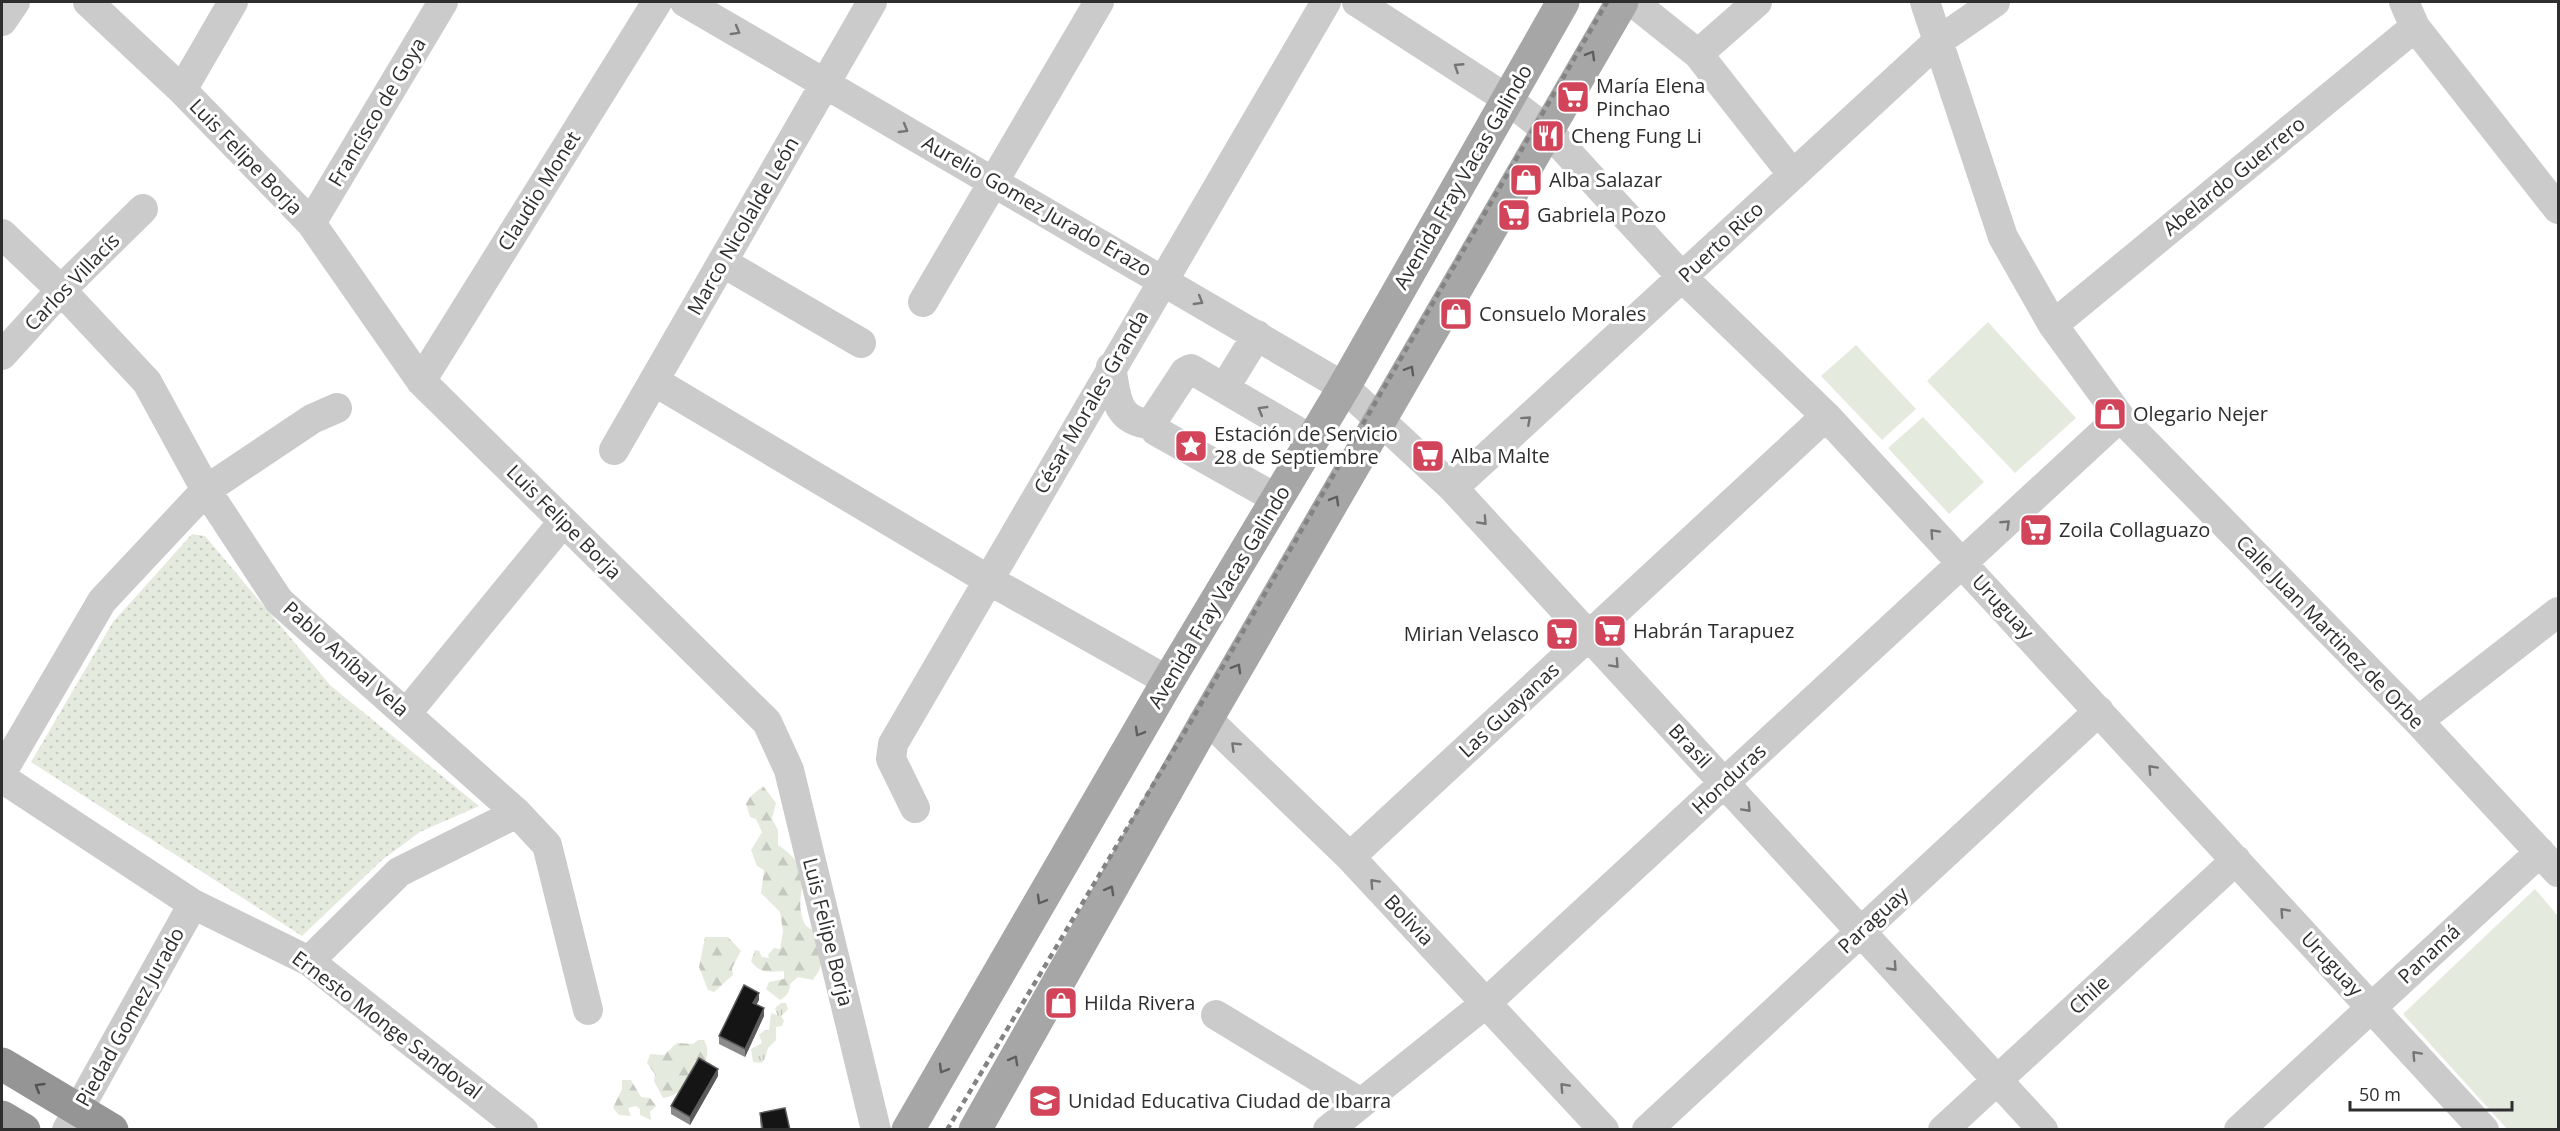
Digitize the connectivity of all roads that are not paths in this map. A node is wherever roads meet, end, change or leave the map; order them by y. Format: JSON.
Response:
{"nodes":[{"id":1,"x":15,"y":2,"type":"edge"},
{"id":2,"x":88,"y":2,"type":"edge"},
{"id":3,"x":233,"y":2,"type":"edge"},
{"id":4,"x":443,"y":2,"type":"edge"},
{"id":5,"x":657,"y":2,"type":"edge"},
{"id":6,"x":685,"y":2,"type":"edge"},
{"id":7,"x":872,"y":2,"type":"edge"},
{"id":8,"x":1099,"y":2,"type":"edge"},
{"id":9,"x":1326,"y":2,"type":"edge"},
{"id":10,"x":1357,"y":2,"type":"edge"},
{"id":11,"x":1563,"y":2,"type":"edge"},
{"id":12,"x":1622,"y":2,"type":"edge"},
{"id":13,"x":1633,"y":2,"type":"edge"},
{"id":14,"x":1757,"y":2,"type":"edge"},
{"id":15,"x":1925,"y":2,"type":"edge"},
{"id":16,"x":1995,"y":2,"type":"edge"},
{"id":17,"x":2410,"y":14,"type":"edge"},
{"id":18,"x":2,"y":21,"type":"edge"},
{"id":19,"x":1937,"y":42,"type":"junction"},
{"id":20,"x":1698,"y":54,"type":"junction"},
{"id":21,"x":825,"y":83,"type":"junction"},
{"id":22,"x":182,"y":90,"type":"junction"},
{"id":23,"x":1507,"y":99,"type":"junction"},
{"id":24,"x":1548,"y":131,"type":"junction"},
{"id":25,"x":1793,"y":175,"type":"junction"},
{"id":26,"x":994,"y":181,"type":"junction"},
{"id":27,"x":2559,"y":208,"type":"edge"},
{"id":28,"x":143,"y":209,"type":"dead end"},
{"id":29,"x":311,"y":223,"type":"junction"},
{"id":30,"x":2,"y":234,"type":"edge"},
{"id":31,"x":722,"y":262,"type":"junction"},
{"id":32,"x":1683,"y":278,"type":"junction"},
{"id":33,"x":1163,"y":279,"type":"junction"},
{"id":34,"x":62,"y":290,"type":"junction"},
{"id":35,"x":923,"y":302,"type":"dead end"},
{"id":36,"x":2053,"y":325,"type":"junction"},
{"id":37,"x":1257,"y":335,"type":"junction"},
{"id":38,"x":861,"y":343,"type":"dead end"},
{"id":39,"x":2,"y":356,"type":"edge"},
{"id":40,"x":1111,"y":367,"type":"junction"},
{"id":41,"x":421,"y":381,"type":"junction"},
{"id":42,"x":654,"y":381,"type":"junction"},
{"id":43,"x":1225,"y":387,"type":"junction"},
{"id":44,"x":1344,"y":387,"type":"junction"},
{"id":45,"x":337,"y":408,"type":"dead end"},
{"id":46,"x":1827,"y":416,"type":"junction"},
{"id":47,"x":2120,"y":417,"type":"junction"},
{"id":48,"x":1381,"y":421,"type":"junction"},
{"id":49,"x":1153,"y":425,"type":"junction"},
{"id":50,"x":1312,"y":440,"type":"junction"},
{"id":51,"x":614,"y":450,"type":"dead end"},
{"id":52,"x":1453,"y":488,"type":"junction"},
{"id":53,"x":206,"y":490,"type":"junction"},
{"id":54,"x":1277,"y":498,"type":"junction"},
{"id":55,"x":563,"y":522,"type":"junction"},
{"id":56,"x":1963,"y":564,"type":"junction"},
{"id":57,"x":987,"y":579,"type":"junction"},
{"id":58,"x":2559,"y":612,"type":"edge"},
{"id":59,"x":1589,"y":636,"type":"junction"},
{"id":60,"x":1168,"y":681,"type":"junction"},
{"id":61,"x":2099,"y":711,"type":"junction"},
{"id":62,"x":406,"y":714,"type":"junction"},
{"id":63,"x":1207,"y":718,"type":"junction"},
{"id":64,"x":2418,"y":721,"type":"junction"},
{"id":65,"x":2,"y":772,"type":"edge"},
{"id":66,"x":2,"y":778,"type":"edge"},
{"id":67,"x":1724,"y":783,"type":"junction"},
{"id":68,"x":915,"y":808,"type":"dead end"},
{"id":69,"x":517,"y":813,"type":"junction"},
{"id":70,"x":1350,"y":857,"type":"junction"},
{"id":71,"x":2236,"y":860,"type":"junction"},
{"id":72,"x":2549,"y":862,"type":"edge"},
{"id":73,"x":193,"y":904,"type":"junction"},
{"id":74,"x":1861,"y":932,"type":"junction"},
{"id":75,"x":309,"y":961,"type":"junction"},
{"id":76,"x":1486,"y":1003,"type":"junction"},
{"id":77,"x":2372,"y":1007,"type":"junction"},
{"id":78,"x":588,"y":1010,"type":"dead end"},
{"id":79,"x":1216,"y":1015,"type":"dead end"},
{"id":80,"x":2,"y":1064,"type":"edge"},
{"id":81,"x":1997,"y":1079,"type":"junction"},
{"id":82,"x":1361,"y":1103,"type":"junction"},
{"id":83,"x":2,"y":1117,"type":"edge"},
{"id":84,"x":72,"y":1120,"type":"edge"},
{"id":85,"x":24,"y":1130,"type":"edge"},
{"id":86,"x":112,"y":1130,"type":"edge"},
{"id":87,"x":524,"y":1130,"type":"edge"},
{"id":88,"x":876,"y":1130,"type":"edge"},
{"id":89,"x":908,"y":1130,"type":"edge"},
{"id":90,"x":975,"y":1130,"type":"edge"},
{"id":91,"x":1328,"y":1130,"type":"edge"},
{"id":92,"x":1604,"y":1130,"type":"edge"},
{"id":93,"x":1647,"y":1130,"type":"edge"},
{"id":94,"x":1943,"y":1130,"type":"edge"},
{"id":95,"x":2043,"y":1130,"type":"edge"},
{"id":96,"x":2239,"y":1130,"type":"edge"},
{"id":97,"x":2484,"y":1130,"type":"edge"}],
"edges":[{"from":1,"to":18,"type":"street"},
{"from":2,"to":22,"type":"street","name":"Luis Felipe Borja"},
{"from":3,"to":22,"type":"street"},
{"from":4,"to":29,"type":"street","name":"Francisco de Goya"},
{"from":5,"to":41,"type":"street","name":"Claudio Monet"},
{"from":6,"to":21,"type":"street","name":"Aurelio Gomez Jurado Erazo","one_way":true},
{"from":7,"to":21,"type":"street","name":"Marco Nicolalde León"},
{"from":8,"to":26,"type":"street"},
{"from":9,"to":33,"type":"street","name":"César Morales Granda"},
{"from":23,"to":10,"type":"street","name":"Uruguay","one_way":true},
{"from":11,"to":23,"type":"main road","name":"Avenida Fray Vacas Galindo"},
{"from":24,"to":12,"type":"main road","one_way":true},
{"from":13,"to":20,"type":"street"},
{"from":14,"to":20,"type":"street"},
{"from":15,"to":19,"type":"street","name":"Calle Juan Martinez de Orbe"},
{"from":16,"to":19,"type":"street","name":"Puerto Rico"},
{"from":17,"to":27,"type":"street"},
{"from":17,"to":36,"type":"street","name":"Abelardo Guerrero"},
{"from":19,"to":25,"type":"street","name":"Puerto Rico"},
{"from":19,"to":36,"type":"street","name":"Calle Juan Martinez de Orbe"},
{"from":20,"to":25,"type":"street"},
{"from":21,"to":26,"type":"street","name":"Aurelio Gomez Jurado Erazo","one_way":true},
{"from":21,"to":31,"type":"street","name":"Marco Nicolalde León"},
{"from":22,"to":29,"type":"street","name":"Luis Felipe Borja"},
{"from":23,"to":24,"type":"street","name":"Uruguay"},
{"from":23,"to":44,"type":"main road","name":"Avenida Fray Vacas Galindo"},
{"from":24,"to":32,"type":"street","name":"Uruguay"},
{"from":48,"to":24,"type":"main road","one_way":true},
{"from":25,"to":32,"type":"street","name":"Puerto Rico"},
{"from":26,"to":33,"type":"street","name":"Aurelio Gomez Jurado Erazo"},
{"from":26,"to":35,"type":"street"},
{"from":28,"to":34,"type":"street","name":"Carlos Villacís"},
{"from":29,"to":41,"type":"street","name":"Luis Felipe Borja"},
{"from":30,"to":34,"type":"street","name":"Pablo Aníbal Vela"},
{"from":31,"to":38,"type":"street"},
{"from":31,"to":42,"type":"street","name":"Marco Nicolalde León"},
{"from":32,"to":46,"type":"street","name":"Uruguay"},
{"from":52,"to":32,"type":"street","name":"Puerto Rico","one_way":true},
{"from":33,"to":37,"type":"street","name":"Aurelio Gomez Jurado Erazo","one_way":true},
{"from":33,"to":40,"type":"street","name":"César Morales Granda"},
{"from":34,"to":39,"type":"street","name":"Carlos Villacís"},
{"from":34,"to":53,"type":"street","name":"Pablo Aníbal Vela"},
{"from":36,"to":47,"type":"street","name":"Calle Juan Martinez de Orbe"},
{"from":37,"to":43,"type":"street"},
{"from":37,"to":44,"type":"street","name":"Aurelio Gomez Jurado Erazo"},
{"from":40,"to":49,"type":"street"},
{"from":40,"to":57,"type":"street","name":"César Morales Granda"},
{"from":41,"to":55,"type":"street","name":"Luis Felipe Borja"},
{"from":42,"to":51,"type":"street","name":"Marco Nicolalde León"},
{"from":42,"to":57,"type":"street"},
{"from":43,"to":49,"type":"street"},
{"from":50,"to":43,"type":"street","one_way":true},
{"from":44,"to":48,"type":"street","name":"Aurelio Gomez Jurado Erazo"},
{"from":44,"to":50,"type":"main road","name":"Avenida Fray Vacas Galindo"},
{"from":45,"to":53,"type":"street"},
{"from":56,"to":46,"type":"street","name":"Uruguay","one_way":true},
{"from":46,"to":59,"type":"street","name":"Las Guayanas"},
{"from":56,"to":47,"type":"street","name":"Honduras","one_way":true},
{"from":47,"to":64,"type":"street","name":"Calle Juan Martinez de Orbe"},
{"from":48,"to":52,"type":"street","name":"Brasil"},
{"from":63,"to":48,"type":"main road","one_way":true},
{"from":49,"to":54,"type":"street"},
{"from":50,"to":54,"type":"main road","name":"Avenida Fray Vacas Galindo"},
{"from":52,"to":59,"type":"street","name":"Brasil","one_way":true},
{"from":53,"to":62,"type":"street","name":"Pablo Aníbal Vela"},
{"from":53,"to":65,"type":"street"},
{"from":54,"to":60,"type":"main road","name":"Avenida Fray Vacas Galindo"},
{"from":55,"to":62,"type":"street"},
{"from":55,"to":88,"type":"street","name":"Luis Felipe Borja"},
{"from":56,"to":61,"type":"street","name":"Uruguay"},
{"from":56,"to":67,"type":"street","name":"Honduras"},
{"from":57,"to":60,"type":"street"},
{"from":57,"to":68,"type":"street","name":"César Morales Granda"},
{"from":58,"to":64,"type":"street"},
{"from":59,"to":67,"type":"street","name":"Brasil","one_way":true},
{"from":59,"to":70,"type":"street","name":"Las Guayanas"},
{"from":60,"to":89,"type":"main road","name":"Avenida Fray Vacas Galindo","one_way":true},
{"from":71,"to":61,"type":"street","name":"Uruguay","one_way":true},
{"from":61,"to":74,"type":"street","name":"Paraguay"},
{"from":62,"to":69,"type":"street","name":"Pablo Aníbal Vela"},
{"from":70,"to":63,"type":"street","name":"Bolivia","one_way":true},
{"from":90,"to":63,"type":"main road","one_way":true},
{"from":64,"to":72,"type":"street","name":"Calle Juan Martinez de Orbe"},
{"from":66,"to":73,"type":"street","name":"Ernesto Monge Sandoval"},
{"from":67,"to":74,"type":"street","name":"Brasil","one_way":true},
{"from":67,"to":76,"type":"street","name":"Honduras"},
{"from":69,"to":75,"type":"street"},
{"from":69,"to":78,"type":"street","name":"Pablo Aníbal Vela"},
{"from":76,"to":70,"type":"street","name":"Bolivia","one_way":true},
{"from":77,"to":71,"type":"street","name":"Uruguay","one_way":true},
{"from":71,"to":81,"type":"street","name":"Chile"},
{"from":72,"to":77,"type":"street","name":"Panamá"},
{"from":73,"to":75,"type":"street","name":"Ernesto Monge Sandoval"},
{"from":73,"to":84,"type":"street","name":"Piedad Gomez Jurado"},
{"from":74,"to":81,"type":"street","name":"Brasil","one_way":true},
{"from":74,"to":93,"type":"street","name":"Paraguay"},
{"from":75,"to":87,"type":"street","name":"Ernesto Monge Sandoval"},
{"from":76,"to":82,"type":"street","name":"Honduras"},
{"from":92,"to":76,"type":"street","name":"Bolivia","one_way":true},
{"from":77,"to":96,"type":"street","name":"Panamá"},
{"from":97,"to":77,"type":"street","name":"Uruguay","one_way":true},
{"from":79,"to":82,"type":"street"},
{"from":84,"to":80,"type":"highway","one_way":true},
{"from":81,"to":94,"type":"street","name":"Chile"},
{"from":81,"to":95,"type":"street","name":"Brasil"},
{"from":82,"to":91,"type":"street","name":"Honduras"},
{"from":83,"to":85,"type":"highway"},
{"from":84,"to":86,"type":"highway"}]}
